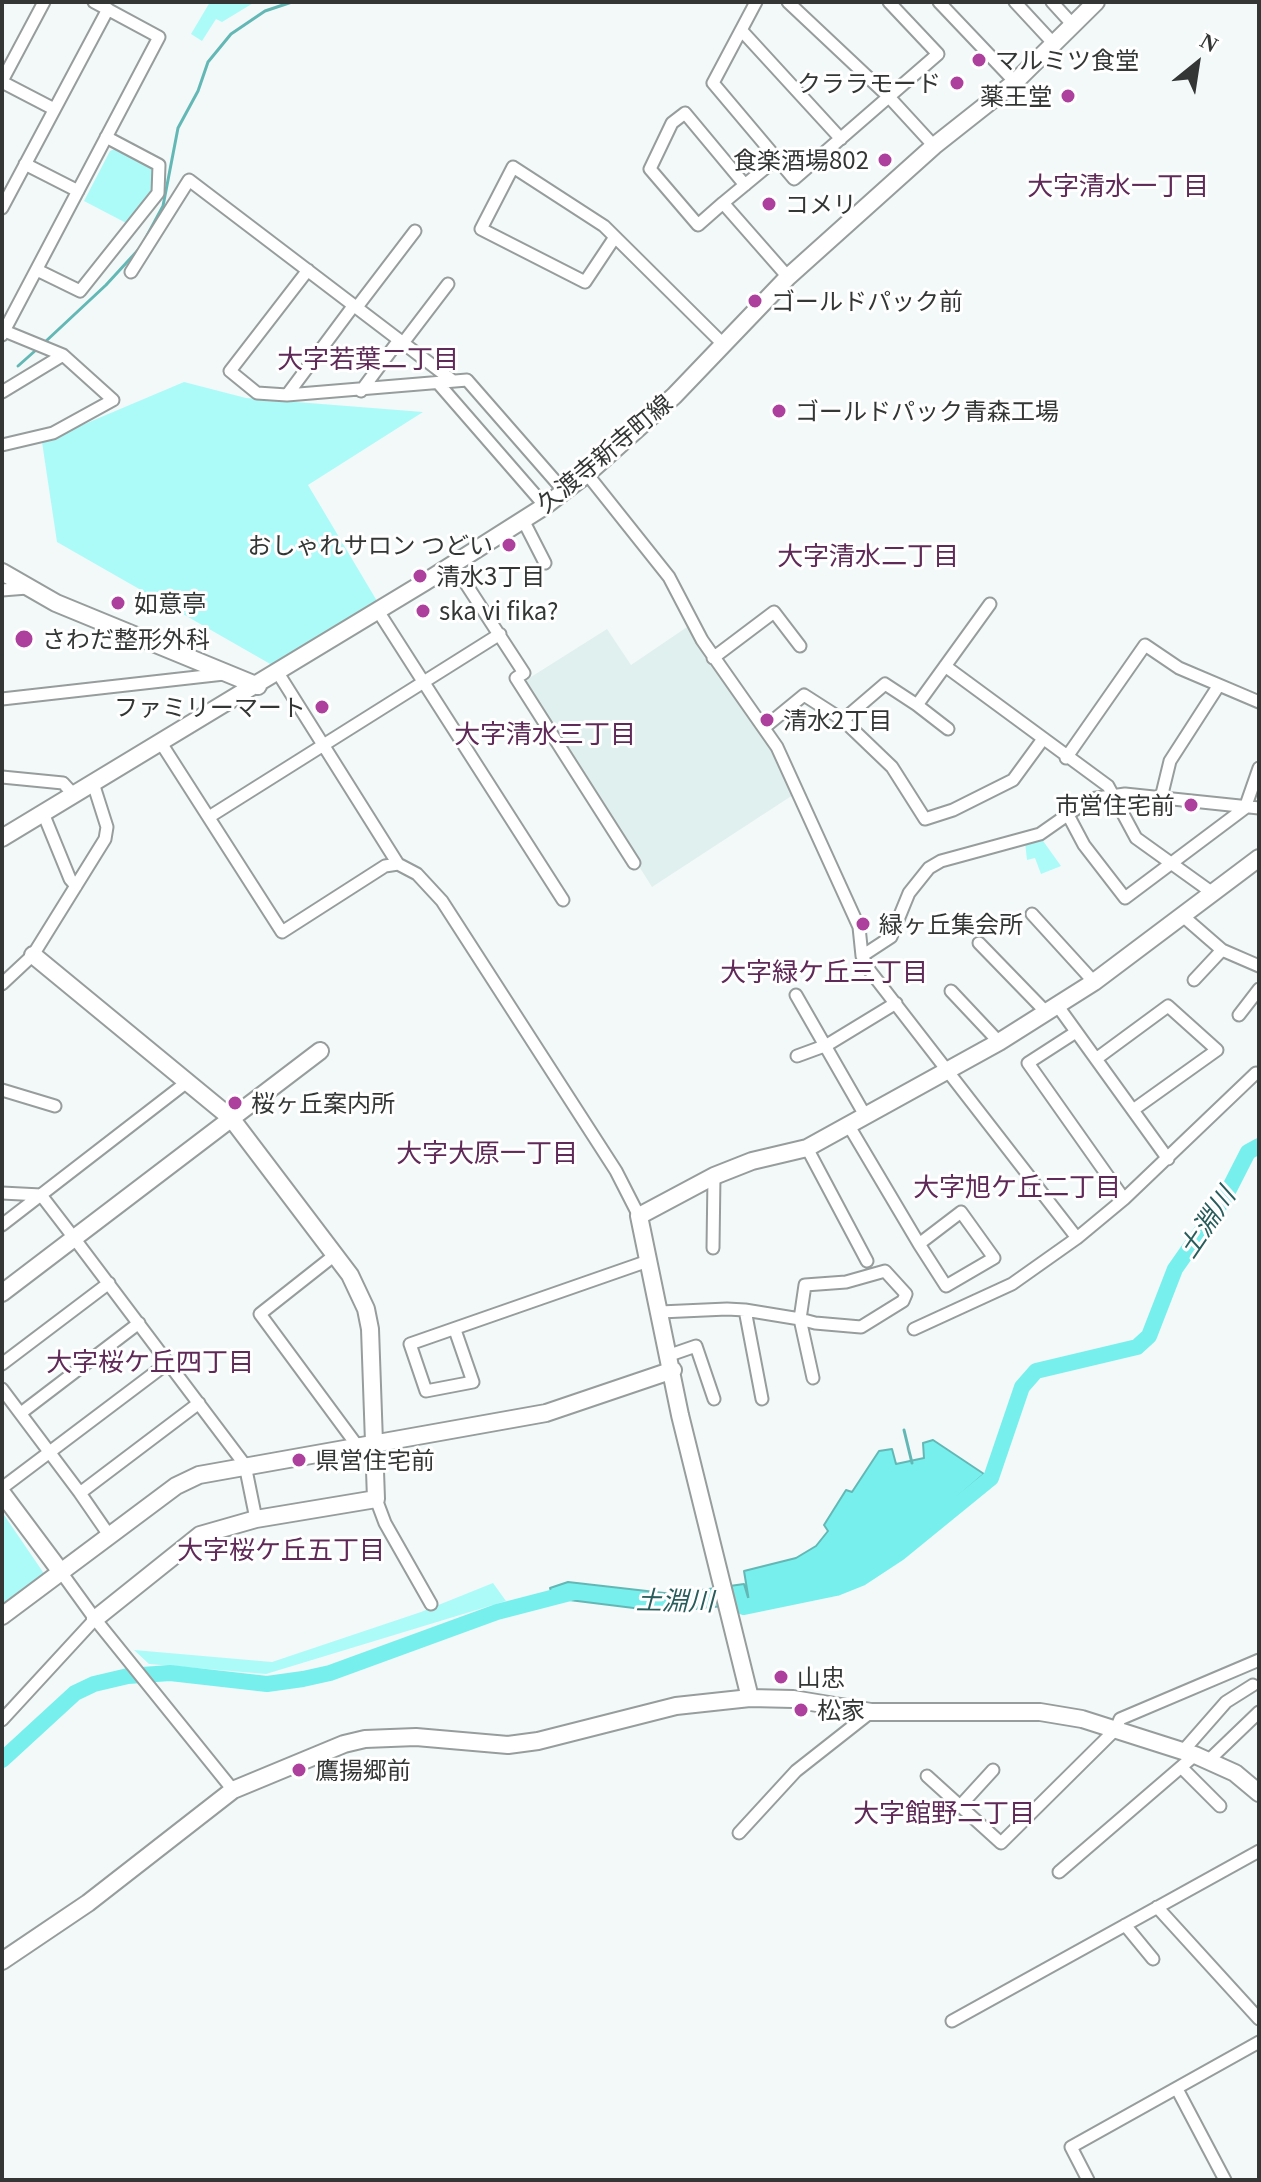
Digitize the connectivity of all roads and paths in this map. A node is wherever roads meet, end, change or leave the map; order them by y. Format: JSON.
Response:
{"nodes":[{"id":1,"x":44,"y":2,"type":"edge"},
{"id":2,"x":94,"y":2,"type":"edge"},
{"id":3,"x":756,"y":2,"type":"edge"},
{"id":4,"x":788,"y":2,"type":"edge"},
{"id":5,"x":889,"y":2,"type":"edge"},
{"id":6,"x":939,"y":2,"type":"edge"},
{"id":7,"x":1015,"y":2,"type":"edge"},
{"id":8,"x":1052,"y":2,"type":"edge"},
{"id":9,"x":1096,"y":2,"type":"edge"},
{"id":10,"x":108,"y":9,"type":"junction"},
{"id":11,"x":1073,"y":25,"type":"junction"},
{"id":12,"x":742,"y":31,"type":"junction"},
{"id":13,"x":1054,"y":44,"type":"junction"},
{"id":14,"x":2,"y":81,"type":"edge"},
{"id":15,"x":1015,"y":82,"type":"junction"},
{"id":16,"x":889,"y":97,"type":"junction"},
{"id":17,"x":54,"y":109,"type":"junction"},
{"id":18,"x":106,"y":137,"type":"junction"},
{"id":19,"x":841,"y":139,"type":"junction"},
{"id":20,"x":934,"y":146,"type":"junction"},
{"id":21,"x":775,"y":160,"type":"junction"},
{"id":22,"x":25,"y":164,"type":"junction"},
{"id":23,"x":745,"y":185,"type":"junction"},
{"id":24,"x":78,"y":191,"type":"junction"},
{"id":25,"x":723,"y":203,"type":"junction"},
{"id":26,"x":2,"y":208,"type":"edge"},
{"id":27,"x":415,"y":231,"type":"dead end"},
{"id":28,"x":615,"y":237,"type":"junction"},
{"id":29,"x":37,"y":270,"type":"junction"},
{"id":30,"x":308,"y":270,"type":"junction"},
{"id":31,"x":131,"y":272,"type":"dead end"},
{"id":32,"x":788,"y":277,"type":"junction"},
{"id":33,"x":448,"y":284,"type":"dead end"},
{"id":34,"x":355,"y":306,"type":"junction"},
{"id":35,"x":3,"y":332,"type":"edge"},
{"id":36,"x":401,"y":341,"type":"junction"},
{"id":37,"x":723,"y":344,"type":"junction"},
{"id":38,"x":63,"y":355,"type":"junction"},
{"id":39,"x":453,"y":381,"type":"junction"},
{"id":40,"x":438,"y":383,"type":"junction"},
{"id":41,"x":361,"y":391,"type":"junction"},
{"id":42,"x":2,"y":392,"type":"edge"},
{"id":43,"x":287,"y":395,"type":"junction"},
{"id":44,"x":2,"y":445,"type":"edge"},
{"id":45,"x":587,"y":474,"type":"junction"},
{"id":46,"x":564,"y":491,"type":"junction"},
{"id":47,"x":545,"y":506,"type":"junction"},
{"id":48,"x":523,"y":520,"type":"junction"},
{"id":49,"x":545,"y":563,"type":"dead end"},
{"id":50,"x":453,"y":564,"type":"junction"},
{"id":51,"x":2,"y":572,"type":"edge"},
{"id":52,"x":27,"y":588,"type":"junction"},
{"id":53,"x":2,"y":590,"type":"edge"},
{"id":54,"x":990,"y":604,"type":"dead end"},
{"id":55,"x":378,"y":611,"type":"junction"},
{"id":56,"x":500,"y":634,"type":"junction"},
{"id":57,"x":800,"y":646,"type":"dead end"},
{"id":58,"x":713,"y":658,"type":"junction"},
{"id":59,"x":945,"y":666,"type":"junction"},
{"id":60,"x":278,"y":673,"type":"junction"},
{"id":61,"x":228,"y":674,"type":"junction"},
{"id":62,"x":424,"y":682,"type":"junction"},
{"id":63,"x":1219,"y":685,"type":"junction"},
{"id":64,"x":258,"y":686,"type":"junction"},
{"id":65,"x":2,"y":699,"type":"edge"},
{"id":66,"x":1258,"y":699,"type":"edge"},
{"id":67,"x":917,"y":705,"type":"junction"},
{"id":68,"x":843,"y":720,"type":"junction"},
{"id":69,"x":765,"y":727,"type":"junction"},
{"id":70,"x":948,"y":729,"type":"dead end"},
{"id":71,"x":1043,"y":739,"type":"junction"},
{"id":72,"x":161,"y":743,"type":"junction"},
{"id":73,"x":323,"y":745,"type":"junction"},
{"id":74,"x":1066,"y":758,"type":"junction"},
{"id":75,"x":1259,"y":768,"type":"edge"},
{"id":76,"x":2,"y":777,"type":"edge"},
{"id":77,"x":93,"y":783,"type":"junction"},
{"id":78,"x":74,"y":795,"type":"junction"},
{"id":79,"x":1111,"y":795,"type":"junction"},
{"id":80,"x":1161,"y":798,"type":"junction"},
{"id":81,"x":1245,"y":808,"type":"junction"},
{"id":82,"x":1259,"y":808,"type":"edge"},
{"id":83,"x":43,"y":813,"type":"junction"},
{"id":84,"x":1067,"y":813,"type":"junction"},
{"id":85,"x":209,"y":817,"type":"junction"},
{"id":86,"x":2,"y":838,"type":"edge"},
{"id":87,"x":1259,"y":858,"type":"edge"},
{"id":88,"x":634,"y":863,"type":"dead end"},
{"id":89,"x":398,"y":864,"type":"junction"},
{"id":90,"x":1173,"y":865,"type":"junction"},
{"id":91,"x":76,"y":886,"type":"junction"},
{"id":92,"x":1214,"y":894,"type":"junction"},
{"id":93,"x":563,"y":900,"type":"dead end"},
{"id":94,"x":1032,"y":914,"type":"dead end"},
{"id":95,"x":1184,"y":917,"type":"junction"},
{"id":96,"x":979,"y":943,"type":"dead end"},
{"id":97,"x":1222,"y":950,"type":"junction"},
{"id":98,"x":33,"y":955,"type":"junction"},
{"id":99,"x":862,"y":956,"type":"junction"},
{"id":100,"x":1259,"y":966,"type":"edge"},
{"id":101,"x":1194,"y":980,"type":"dead end"},
{"id":102,"x":1094,"y":982,"type":"junction"},
{"id":103,"x":2,"y":984,"type":"edge"},
{"id":104,"x":1259,"y":989,"type":"edge"},
{"id":105,"x":951,"y":991,"type":"dead end"},
{"id":106,"x":796,"y":995,"type":"dead end"},
{"id":107,"x":896,"y":1003,"type":"junction"},
{"id":108,"x":1051,"y":1008,"type":"junction"},
{"id":109,"x":1239,"y":1015,"type":"dead end"},
{"id":110,"x":1076,"y":1032,"type":"junction"},
{"id":111,"x":999,"y":1042,"type":"junction"},
{"id":112,"x":827,"y":1045,"type":"junction"},
{"id":113,"x":320,"y":1051,"type":"dead end"},
{"id":114,"x":797,"y":1056,"type":"dead end"},
{"id":115,"x":1096,"y":1059,"type":"junction"},
{"id":116,"x":947,"y":1071,"type":"junction"},
{"id":117,"x":1256,"y":1073,"type":"dead end"},
{"id":118,"x":187,"y":1082,"type":"junction"},
{"id":119,"x":2,"y":1090,"type":"edge"},
{"id":120,"x":55,"y":1106,"type":"dead end"},
{"id":121,"x":1133,"y":1110,"type":"junction"},
{"id":122,"x":866,"y":1117,"type":"junction"},
{"id":123,"x":231,"y":1118,"type":"junction"},
{"id":124,"x":849,"y":1126,"type":"junction"},
{"id":125,"x":807,"y":1148,"type":"junction"},
{"id":126,"x":1168,"y":1159,"type":"junction"},
{"id":127,"x":714,"y":1176,"type":"junction"},
{"id":128,"x":2,"y":1193,"type":"edge"},
{"id":129,"x":41,"y":1195,"type":"junction"},
{"id":130,"x":1124,"y":1199,"type":"junction"},
{"id":131,"x":639,"y":1216,"type":"junction"},
{"id":132,"x":2,"y":1225,"type":"edge"},
{"id":133,"x":74,"y":1238,"type":"junction"},
{"id":134,"x":1077,"y":1238,"type":"junction"},
{"id":135,"x":919,"y":1244,"type":"junction"},
{"id":136,"x":713,"y":1248,"type":"dead end"},
{"id":137,"x":336,"y":1254,"type":"junction"},
{"id":138,"x":648,"y":1261,"type":"junction"},
{"id":139,"x":867,"y":1261,"type":"dead end"},
{"id":140,"x":109,"y":1283,"type":"junction"},
{"id":141,"x":2,"y":1293,"type":"edge"},
{"id":142,"x":745,"y":1310,"type":"junction"},
{"id":143,"x":660,"y":1312,"type":"junction"},
{"id":144,"x":800,"y":1319,"type":"junction"},
{"id":145,"x":139,"y":1323,"type":"junction"},
{"id":146,"x":914,"y":1329,"type":"dead end"},
{"id":147,"x":455,"y":1330,"type":"junction"},
{"id":148,"x":169,"y":1362,"type":"junction"},
{"id":149,"x":672,"y":1362,"type":"junction"},
{"id":150,"x":2,"y":1364,"type":"edge"},
{"id":151,"x":813,"y":1378,"type":"dead end"},
{"id":152,"x":2,"y":1389,"type":"edge"},
{"id":153,"x":714,"y":1399,"type":"dead end"},
{"id":154,"x":762,"y":1399,"type":"dead end"},
{"id":155,"x":199,"y":1403,"type":"junction"},
{"id":156,"x":21,"y":1413,"type":"junction"},
{"id":157,"x":364,"y":1443,"type":"junction"},
{"id":158,"x":51,"y":1453,"type":"junction"},
{"id":159,"x":245,"y":1465,"type":"junction"},
{"id":160,"x":2,"y":1490,"type":"edge"},
{"id":161,"x":80,"y":1493,"type":"junction"},
{"id":162,"x":376,"y":1499,"type":"junction"},
{"id":163,"x":256,"y":1519,"type":"junction"},
{"id":164,"x":109,"y":1535,"type":"junction"},
{"id":165,"x":61,"y":1572,"type":"junction"},
{"id":166,"x":431,"y":1604,"type":"dead end"},
{"id":167,"x":2,"y":1616,"type":"edge"},
{"id":168,"x":95,"y":1619,"type":"junction"},
{"id":169,"x":1259,"y":1660,"type":"edge"},
{"id":170,"x":1253,"y":1685,"type":"dead end"},
{"id":171,"x":750,"y":1698,"type":"junction"},
{"id":172,"x":871,"y":1712,"type":"junction"},
{"id":173,"x":1259,"y":1712,"type":"edge"},
{"id":174,"x":2,"y":1720,"type":"edge"},
{"id":175,"x":1116,"y":1729,"type":"junction"},
{"id":176,"x":1192,"y":1759,"type":"junction"},
{"id":177,"x":993,"y":1770,"type":"dead end"},
{"id":178,"x":927,"y":1776,"type":"dead end"},
{"id":179,"x":1257,"y":1787,"type":"edge"},
{"id":180,"x":233,"y":1790,"type":"junction"},
{"id":181,"x":961,"y":1805,"type":"junction"},
{"id":182,"x":1220,"y":1806,"type":"dead end"},
{"id":183,"x":739,"y":1833,"type":"dead end"},
{"id":184,"x":1259,"y":1851,"type":"edge"},
{"id":185,"x":1059,"y":1872,"type":"dead end"},
{"id":186,"x":1157,"y":1907,"type":"junction"},
{"id":187,"x":1125,"y":1925,"type":"junction"},
{"id":188,"x":1153,"y":1959,"type":"dead end"},
{"id":189,"x":2,"y":1961,"type":"edge"},
{"id":190,"x":1259,"y":2019,"type":"edge"},
{"id":191,"x":952,"y":2021,"type":"dead end"},
{"id":192,"x":1259,"y":2042,"type":"edge"},
{"id":193,"x":1177,"y":2089,"type":"junction"},
{"id":194,"x":1088,"y":2180,"type":"edge"},
{"id":195,"x":1225,"y":2180,"type":"edge"}],
"edges":[{"from":1,"to":14,"type":"street"},
{"from":2,"to":10,"type":"street"},
{"from":3,"to":12,"type":"street"},
{"from":4,"to":16,"type":"street"},
{"from":5,"to":16,"type":"street"},
{"from":6,"to":15,"type":"street"},
{"from":7,"to":13,"type":"street"},
{"from":8,"to":11,"type":"street"},
{"from":9,"to":11,"type":"street","name":"久渡寺新寺町線"},
{"from":10,"to":17,"type":"street"},
{"from":10,"to":18,"type":"street"},
{"from":11,"to":13,"type":"street","name":"久渡寺新寺町線"},
{"from":12,"to":19,"type":"street"},
{"from":12,"to":21,"type":"street"},
{"from":13,"to":15,"type":"street","name":"久渡寺新寺町線"},
{"from":14,"to":17,"type":"street"},
{"from":15,"to":20,"type":"street","name":"久渡寺新寺町線"},
{"from":16,"to":19,"type":"street"},
{"from":16,"to":20,"type":"street"},
{"from":17,"to":22,"type":"street"},
{"from":18,"to":24,"type":"street"},
{"from":18,"to":29,"type":"street"},
{"from":19,"to":21,"type":"street"},
{"from":20,"to":32,"type":"street","name":"久渡寺新寺町線"},
{"from":21,"to":23,"type":"street"},
{"from":22,"to":24,"type":"street"},
{"from":22,"to":26,"type":"street"},
{"from":23,"to":25,"type":"street"},
{"from":23,"to":25,"type":"street"},
{"from":24,"to":29,"type":"street"},
{"from":25,"to":32,"type":"street"},
{"from":27,"to":34,"type":"street"},
{"from":28,"to":28,"type":"street"},
{"from":28,"to":37,"type":"street"},
{"from":29,"to":35,"type":"street"},
{"from":30,"to":31,"type":"street"},
{"from":30,"to":34,"type":"street"},
{"from":30,"to":43,"type":"street"},
{"from":32,"to":37,"type":"street","name":"久渡寺新寺町線"},
{"from":33,"to":36,"type":"street"},
{"from":34,"to":36,"type":"street"},
{"from":34,"to":43,"type":"street"},
{"from":35,"to":38,"type":"street"},
{"from":36,"to":39,"type":"street"},
{"from":36,"to":41,"type":"street"},
{"from":37,"to":45,"type":"street","name":"久渡寺新寺町線"},
{"from":38,"to":42,"type":"street"},
{"from":38,"to":44,"type":"street"},
{"from":39,"to":40,"type":"street"},
{"from":39,"to":46,"type":"street"},
{"from":40,"to":41,"type":"street"},
{"from":40,"to":47,"type":"street"},
{"from":41,"to":43,"type":"street"},
{"from":45,"to":46,"type":"street","name":"久渡寺新寺町線"},
{"from":45,"to":58,"type":"street"},
{"from":46,"to":47,"type":"street","name":"久渡寺新寺町線"},
{"from":47,"to":48,"type":"street","name":"久渡寺新寺町線"},
{"from":48,"to":49,"type":"street"},
{"from":48,"to":50,"type":"street","name":"久渡寺新寺町線"},
{"from":50,"to":55,"type":"street","name":"久渡寺新寺町線"},
{"from":50,"to":56,"type":"street"},
{"from":51,"to":52,"type":"street"},
{"from":52,"to":53,"type":"street"},
{"from":52,"to":61,"type":"street"},
{"from":54,"to":59,"type":"street"},
{"from":55,"to":60,"type":"street","name":"久渡寺新寺町線"},
{"from":55,"to":62,"type":"street"},
{"from":56,"to":62,"type":"street"},
{"from":56,"to":88,"type":"street"},
{"from":57,"to":58,"type":"street"},
{"from":58,"to":69,"type":"street"},
{"from":59,"to":67,"type":"street"},
{"from":59,"to":71,"type":"street"},
{"from":60,"to":64,"type":"street","name":"久渡寺新寺町線"},
{"from":60,"to":73,"type":"street"},
{"from":61,"to":64,"type":"street"},
{"from":61,"to":65,"type":"street"},
{"from":62,"to":73,"type":"street"},
{"from":62,"to":93,"type":"street"},
{"from":63,"to":66,"type":"street"},
{"from":63,"to":74,"type":"street"},
{"from":63,"to":80,"type":"street"},
{"from":64,"to":72,"type":"street","name":"久渡寺新寺町線"},
{"from":67,"to":68,"type":"street"},
{"from":67,"to":70,"type":"street"},
{"from":68,"to":69,"type":"street"},
{"from":68,"to":71,"type":"street"},
{"from":69,"to":99,"type":"street"},
{"from":71,"to":74,"type":"street"},
{"from":72,"to":77,"type":"street","name":"久渡寺新寺町線"},
{"from":72,"to":85,"type":"street"},
{"from":73,"to":85,"type":"street"},
{"from":73,"to":89,"type":"street"},
{"from":74,"to":79,"type":"street"},
{"from":75,"to":81,"type":"street"},
{"from":76,"to":78,"type":"street"},
{"from":77,"to":78,"type":"street","name":"久渡寺新寺町線"},
{"from":77,"to":91,"type":"street"},
{"from":78,"to":83,"type":"street","name":"久渡寺新寺町線"},
{"from":79,"to":80,"type":"street"},
{"from":79,"to":84,"type":"street"},
{"from":79,"to":90,"type":"street"},
{"from":80,"to":81,"type":"street"},
{"from":81,"to":82,"type":"street"},
{"from":81,"to":90,"type":"street"},
{"from":83,"to":86,"type":"street","name":"久渡寺新寺町線"},
{"from":83,"to":91,"type":"street"},
{"from":84,"to":90,"type":"street"},
{"from":84,"to":99,"type":"street"},
{"from":85,"to":89,"type":"street"},
{"from":87,"to":92,"type":"street"},
{"from":89,"to":131,"type":"street"},
{"from":90,"to":92,"type":"street"},
{"from":91,"to":98,"type":"street"},
{"from":92,"to":95,"type":"street"},
{"from":94,"to":102,"type":"street"},
{"from":95,"to":97,"type":"street"},
{"from":95,"to":102,"type":"street"},
{"from":96,"to":108,"type":"street"},
{"from":97,"to":100,"type":"street"},
{"from":97,"to":101,"type":"street"},
{"from":98,"to":103,"type":"street"},
{"from":98,"to":118,"type":"street"},
{"from":99,"to":107,"type":"street"},
{"from":102,"to":108,"type":"street"},
{"from":104,"to":109,"type":"street"},
{"from":105,"to":111,"type":"street"},
{"from":106,"to":112,"type":"street"},
{"from":107,"to":112,"type":"street"},
{"from":107,"to":116,"type":"street"},
{"from":108,"to":110,"type":"street"},
{"from":108,"to":111,"type":"street"},
{"from":110,"to":115,"type":"street"},
{"from":110,"to":130,"type":"street"},
{"from":111,"to":116,"type":"street"},
{"from":112,"to":114,"type":"street"},
{"from":112,"to":122,"type":"street"},
{"from":113,"to":123,"type":"street"},
{"from":115,"to":121,"type":"street"},
{"from":115,"to":121,"type":"street"},
{"from":116,"to":122,"type":"street"},
{"from":116,"to":134,"type":"street"},
{"from":117,"to":126,"type":"street"},
{"from":118,"to":123,"type":"street"},
{"from":118,"to":129,"type":"street"},
{"from":119,"to":120,"type":"street"},
{"from":121,"to":126,"type":"street"},
{"from":122,"to":124,"type":"street"},
{"from":123,"to":133,"type":"street"},
{"from":123,"to":137,"type":"street"},
{"from":124,"to":125,"type":"street"},
{"from":124,"to":135,"type":"street"},
{"from":125,"to":127,"type":"street"},
{"from":125,"to":139,"type":"street"},
{"from":126,"to":130,"type":"street"},
{"from":127,"to":131,"type":"street"},
{"from":127,"to":136,"type":"street"},
{"from":128,"to":129,"type":"street"},
{"from":129,"to":132,"type":"street"},
{"from":129,"to":133,"type":"street"},
{"from":130,"to":134,"type":"street"},
{"from":131,"to":138,"type":"street"},
{"from":133,"to":140,"type":"street"},
{"from":133,"to":141,"type":"street"},
{"from":134,"to":146,"type":"street"},
{"from":135,"to":135,"type":"street"},
{"from":137,"to":157,"type":"street"},
{"from":137,"to":157,"type":"street"},
{"from":138,"to":143,"type":"street"},
{"from":138,"to":147,"type":"street"},
{"from":140,"to":145,"type":"street"},
{"from":140,"to":150,"type":"street"},
{"from":142,"to":143,"type":"street"},
{"from":142,"to":144,"type":"street"},
{"from":142,"to":154,"type":"street"},
{"from":143,"to":149,"type":"street"},
{"from":144,"to":144,"type":"street"},
{"from":144,"to":151,"type":"street"},
{"from":145,"to":148,"type":"street"},
{"from":145,"to":156,"type":"street"},
{"from":147,"to":147,"type":"street"},
{"from":148,"to":155,"type":"street"},
{"from":148,"to":158,"type":"street"},
{"from":149,"to":153,"type":"street"},
{"from":149,"to":157,"type":"street"},
{"from":149,"to":171,"type":"street"},
{"from":152,"to":156,"type":"street"},
{"from":155,"to":159,"type":"street"},
{"from":155,"to":161,"type":"street"},
{"from":156,"to":158,"type":"street"},
{"from":157,"to":159,"type":"street"},
{"from":157,"to":162,"type":"street"},
{"from":158,"to":160,"type":"street"},
{"from":158,"to":161,"type":"street"},
{"from":159,"to":163,"type":"street"},
{"from":159,"to":164,"type":"street"},
{"from":160,"to":165,"type":"street"},
{"from":161,"to":164,"type":"street"},
{"from":162,"to":163,"type":"street"},
{"from":162,"to":166,"type":"street"},
{"from":163,"to":168,"type":"street"},
{"from":164,"to":165,"type":"street"},
{"from":165,"to":167,"type":"street"},
{"from":165,"to":168,"type":"street"},
{"from":168,"to":174,"type":"street"},
{"from":168,"to":180,"type":"street"},
{"from":169,"to":175,"type":"street"},
{"from":170,"to":176,"type":"street"},
{"from":171,"to":172,"type":"street"},
{"from":171,"to":180,"type":"street"},
{"from":172,"to":175,"type":"street"},
{"from":172,"to":183,"type":"street"},
{"from":173,"to":176,"type":"street"},
{"from":175,"to":176,"type":"street"},
{"from":175,"to":181,"type":"street"},
{"from":176,"to":179,"type":"street"},
{"from":176,"to":182,"type":"street"},
{"from":176,"to":185,"type":"street"},
{"from":177,"to":181,"type":"street"},
{"from":178,"to":181,"type":"street"},
{"from":180,"to":189,"type":"street"},
{"from":184,"to":186,"type":"street"},
{"from":186,"to":187,"type":"street"},
{"from":186,"to":190,"type":"street"},
{"from":187,"to":188,"type":"street"},
{"from":187,"to":191,"type":"street"},
{"from":192,"to":193,"type":"street"},
{"from":193,"to":194,"type":"street"},
{"from":193,"to":195,"type":"street"}]}
